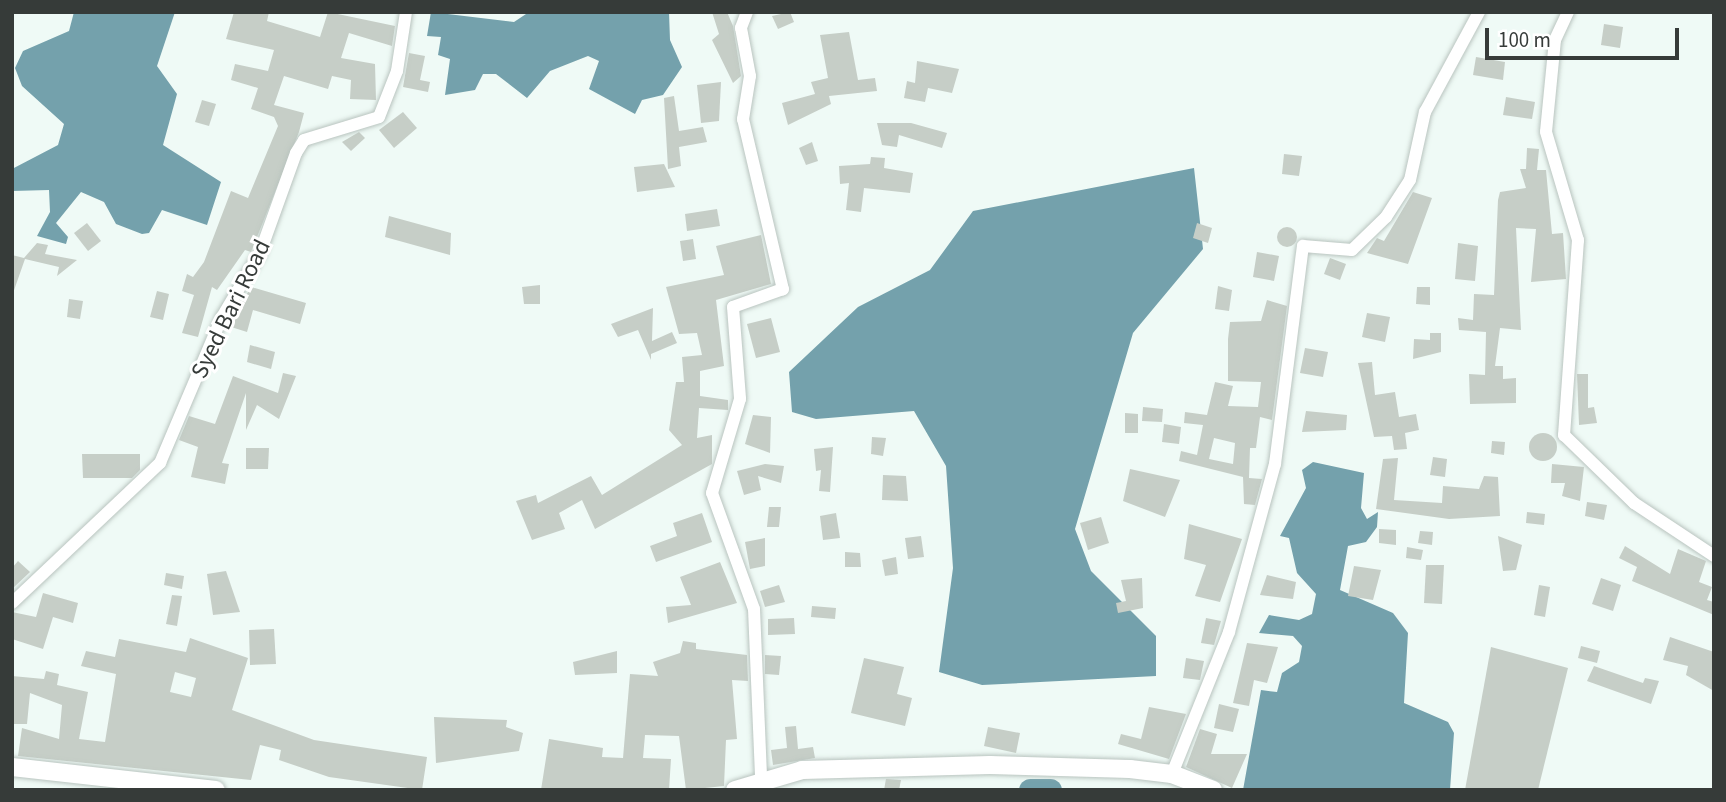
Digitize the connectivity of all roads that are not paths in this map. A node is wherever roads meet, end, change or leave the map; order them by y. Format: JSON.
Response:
{"nodes":[{"id":1,"x":406,"y":12,"type":"edge"},
{"id":2,"x":747,"y":12,"type":"edge"},
{"id":3,"x":1479,"y":12,"type":"edge"},
{"id":4,"x":1568,"y":12,"type":"edge"},
{"id":5,"x":1714,"y":556,"type":"edge"},
{"id":6,"x":12,"y":603,"type":"edge"},
{"id":7,"x":12,"y":767,"type":"edge"},
{"id":8,"x":1171,"y":774,"type":"junction"},
{"id":9,"x":761,"y":778,"type":"junction"},
{"id":10,"x":216,"y":790,"type":"edge"},
{"id":11,"x":735,"y":790,"type":"edge"},
{"id":12,"x":1213,"y":790,"type":"edge"}],
"edges":[{"from":1,"to":6,"type":"street","name":"Syed Bari Road"},
{"from":2,"to":9,"type":"street"},
{"from":3,"to":8,"type":"street"},
{"from":4,"to":5,"type":"street"},
{"from":7,"to":10,"type":"street"},
{"from":8,"to":9,"type":"street"},
{"from":8,"to":12,"type":"street"},
{"from":9,"to":11,"type":"street"}]}
